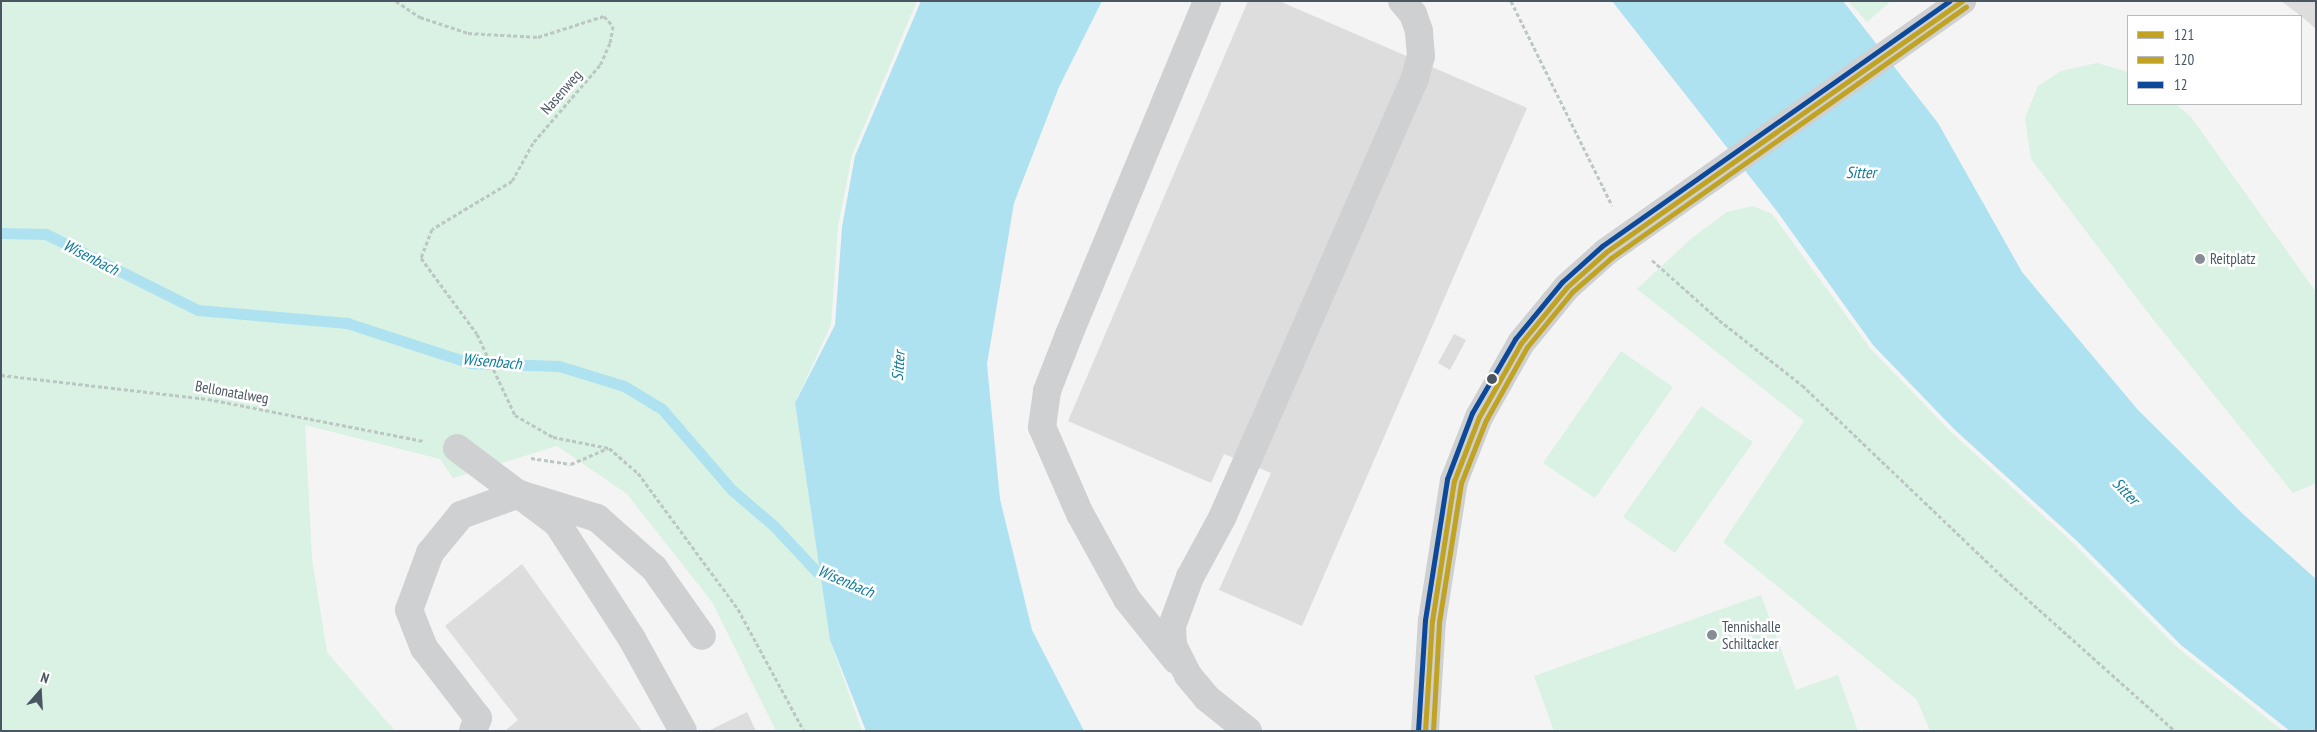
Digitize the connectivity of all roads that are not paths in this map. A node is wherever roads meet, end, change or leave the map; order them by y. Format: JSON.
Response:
{"nodes":[{"id":1,"x":1207,"y":1,"type":"edge"},
{"id":2,"x":1402,"y":1,"type":"edge"},
{"id":3,"x":1962,"y":1,"type":"edge"},
{"id":4,"x":457,"y":448,"type":"road end"},
{"id":5,"x":518,"y":494,"type":"junction"},
{"id":6,"x":702,"y":636,"type":"dead end"},
{"id":7,"x":1188,"y":675,"type":"junction"},
{"id":8,"x":473,"y":731,"type":"edge"},
{"id":9,"x":683,"y":731,"type":"edge"},
{"id":10,"x":1248,"y":731,"type":"edge"},
{"id":11,"x":1425,"y":731,"type":"edge"}],
"edges":[{"from":1,"to":7,"type":"street"},
{"from":2,"to":7,"type":"street"},
{"from":3,"to":11,"type":"street"},
{"from":4,"to":5,"type":"street"},
{"from":5,"to":6,"type":"street"},
{"from":5,"to":8,"type":"street"},
{"from":5,"to":9,"type":"street"},
{"from":7,"to":10,"type":"street"}]}
